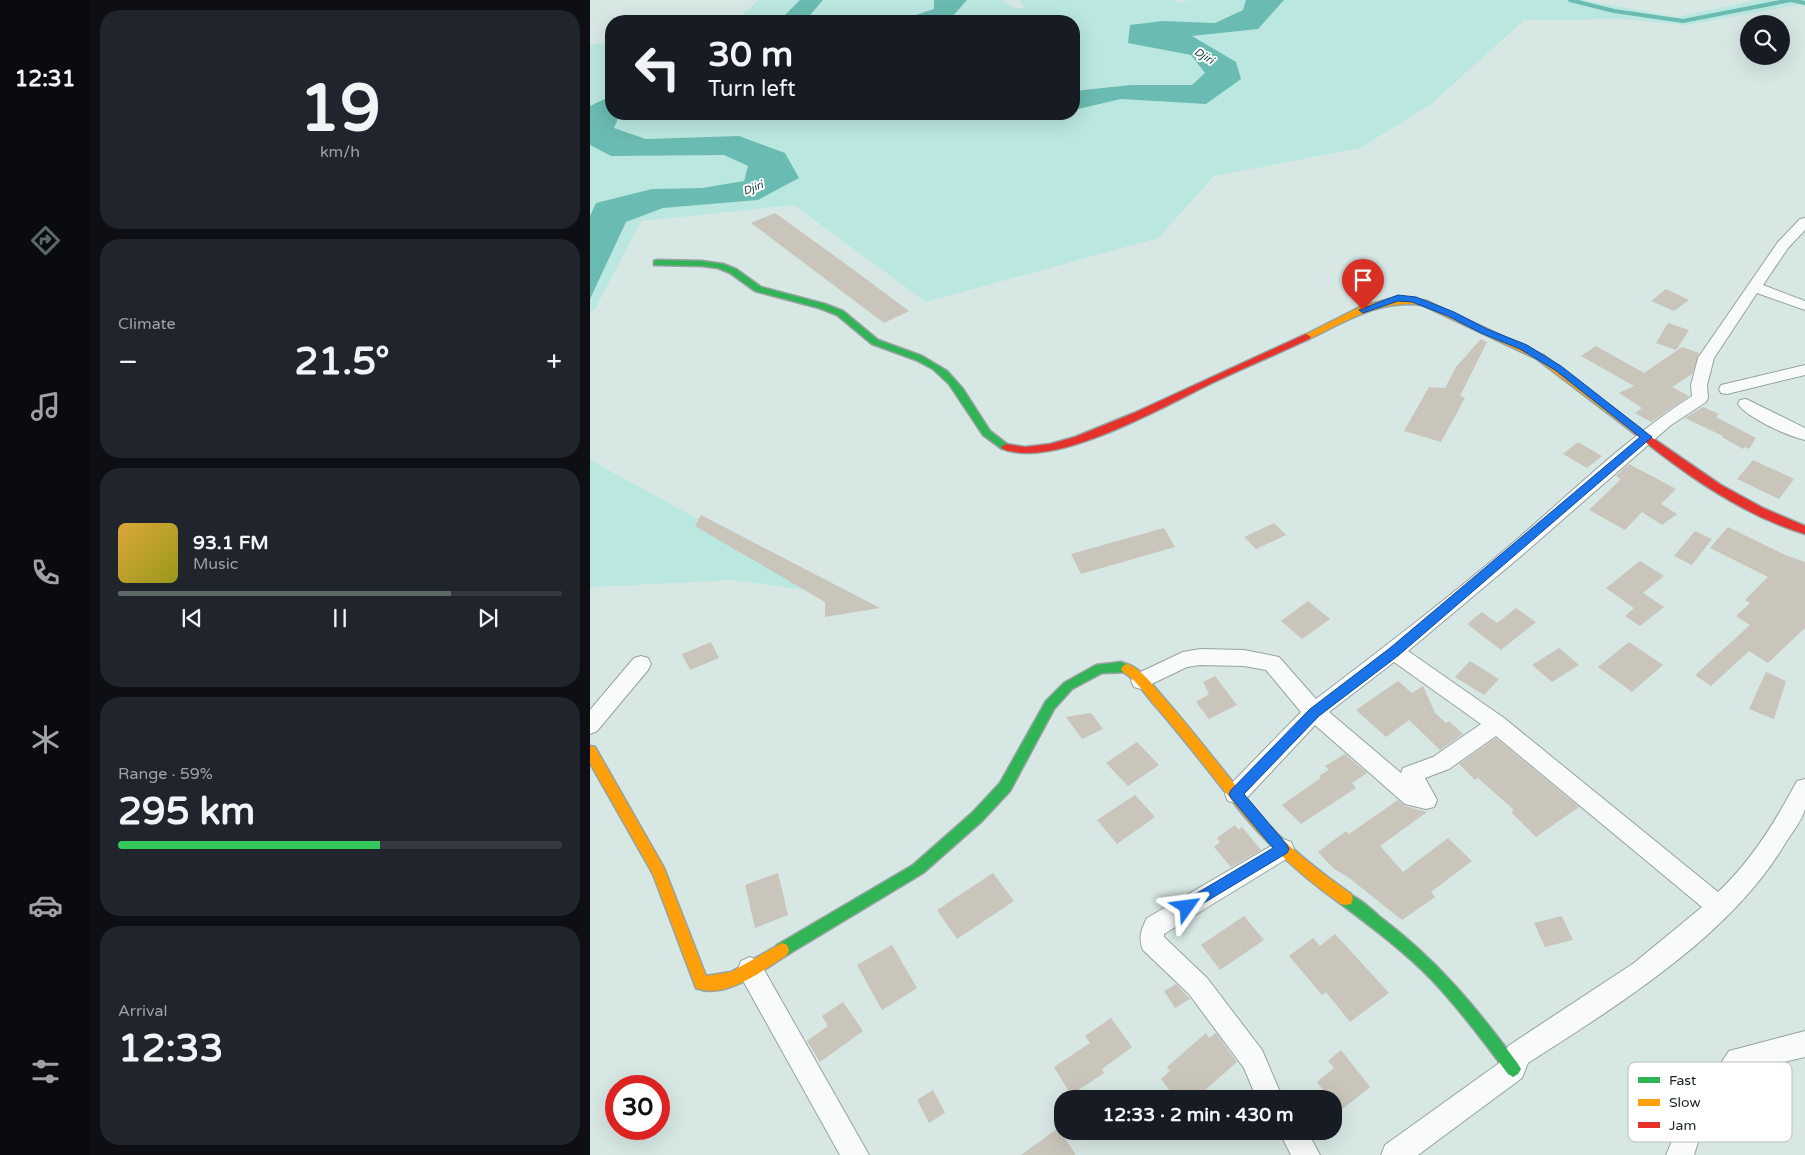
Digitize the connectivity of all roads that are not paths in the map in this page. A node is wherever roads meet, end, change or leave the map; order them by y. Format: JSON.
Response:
{"nodes":[{"id":1,"x":1805,"y":222,"type":"edge"},
{"id":2,"x":657,"y":263,"type":"dead end"},
{"id":3,"x":1754,"y":287,"type":"junction"},
{"id":4,"x":1805,"y":306,"type":"edge"},
{"id":5,"x":1805,"y":370,"type":"edge"},
{"id":6,"x":1726,"y":389,"type":"dead end"},
{"id":7,"x":1746,"y":404,"type":"dead end"},
{"id":8,"x":1805,"y":435,"type":"edge"},
{"id":9,"x":1647,"y":437,"type":"junction"},
{"id":10,"x":1805,"y":530,"type":"edge"},
{"id":11,"x":1394,"y":651,"type":"junction"},
{"id":12,"x":642,"y":664,"type":"dead end"},
{"id":13,"x":1141,"y":681,"type":"junction"},
{"id":14,"x":1314,"y":712,"type":"junction"},
{"id":15,"x":1497,"y":724,"type":"junction"},
{"id":16,"x":590,"y":725,"type":"edge"},
{"id":17,"x":590,"y":751,"type":"edge"},
{"id":18,"x":1805,"y":788,"type":"edge"},
{"id":19,"x":1236,"y":794,"type":"junction"},
{"id":20,"x":1282,"y":849,"type":"junction"},
{"id":21,"x":1719,"y":907,"type":"junction"},
{"id":22,"x":750,"y":969,"type":"junction"},
{"id":23,"x":1805,"y":1044,"type":"edge"},
{"id":24,"x":1737,"y":1062,"type":"edge"},
{"id":25,"x":1513,"y":1069,"type":"junction"},
{"id":26,"x":1266,"y":1090,"type":"edge"},
{"id":27,"x":1297,"y":1140,"type":"edge"},
{"id":28,"x":1685,"y":1142,"type":"edge"},
{"id":29,"x":855,"y":1155,"type":"edge"},
{"id":30,"x":1306,"y":1155,"type":"edge"},
{"id":31,"x":1395,"y":1155,"type":"edge"},
{"id":32,"x":1680,"y":1155,"type":"edge"}],
"edges":[{"from":1,"to":3,"type":"street"},
{"from":2,"to":9,"type":"street"},
{"from":3,"to":4,"type":"street"},
{"from":3,"to":9,"type":"street"},
{"from":5,"to":6,"type":"street"},
{"from":7,"to":8,"type":"street"},
{"from":9,"to":10,"type":"street"},
{"from":9,"to":11,"type":"street"},
{"from":11,"to":14,"type":"street"},
{"from":11,"to":15,"type":"street"},
{"from":12,"to":16,"type":"street"},
{"from":13,"to":14,"type":"street"},
{"from":13,"to":19,"type":"street"},
{"from":13,"to":22,"type":"street"},
{"from":14,"to":15,"type":"street"},
{"from":14,"to":19,"type":"street"},
{"from":15,"to":21,"type":"street"},
{"from":17,"to":22,"type":"street"},
{"from":18,"to":21,"type":"street"},
{"from":19,"to":20,"type":"street"},
{"from":20,"to":25,"type":"street"},
{"from":20,"to":26,"type":"street"},
{"from":21,"to":25,"type":"street"},
{"from":22,"to":29,"type":"street"},
{"from":23,"to":24,"type":"street"},
{"from":25,"to":31,"type":"street"},
{"from":27,"to":30,"type":"street"},
{"from":28,"to":32,"type":"street"}]}
